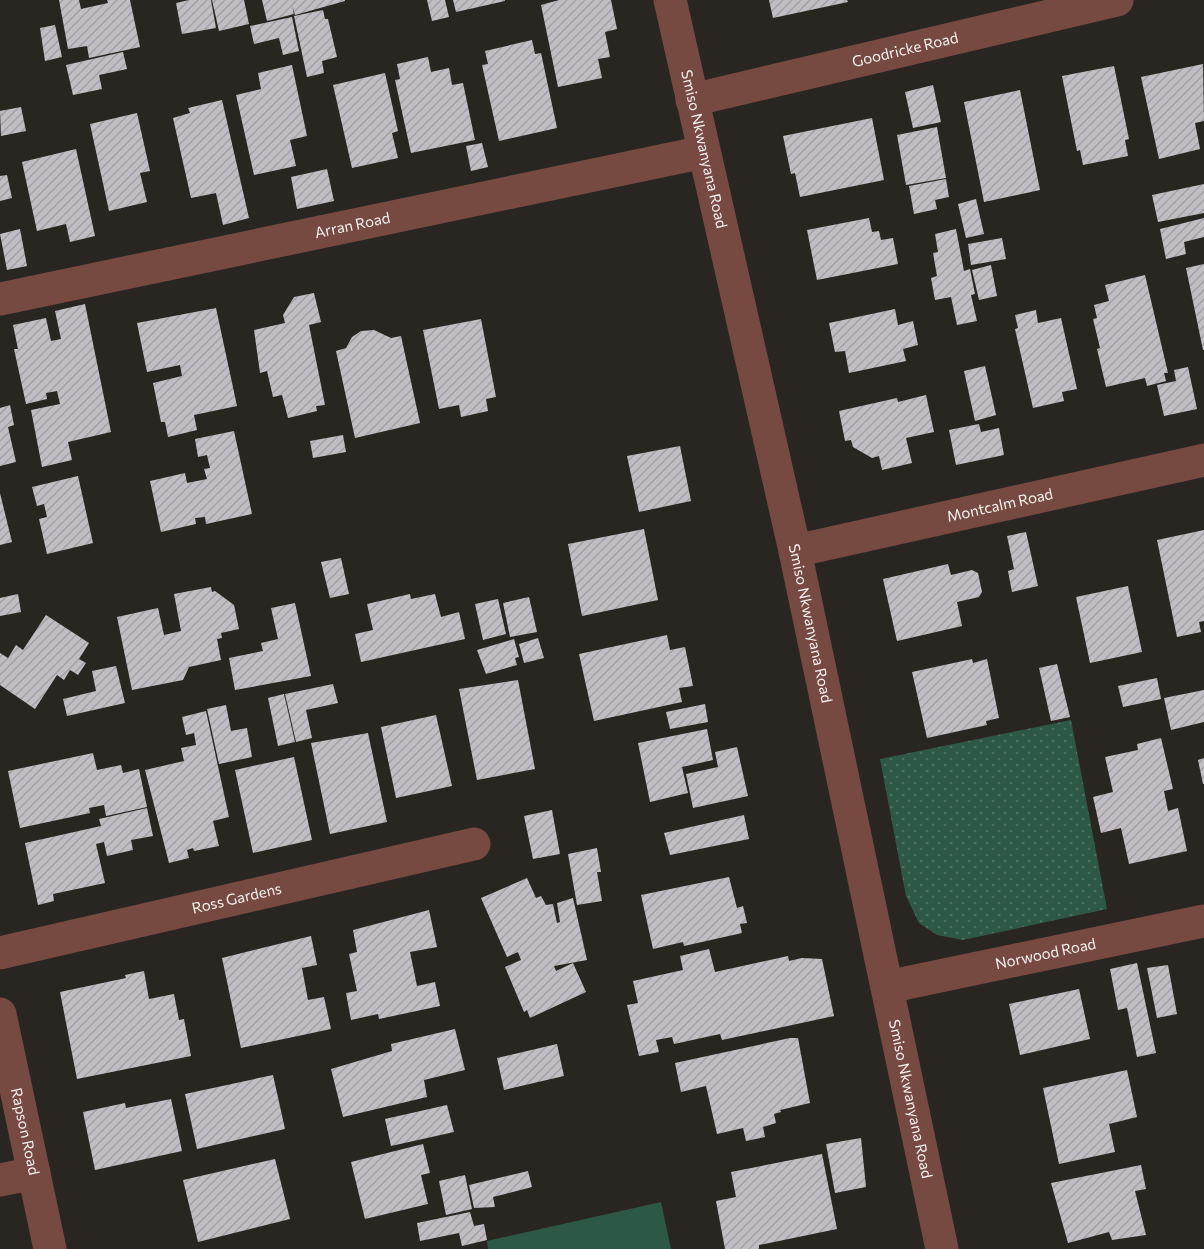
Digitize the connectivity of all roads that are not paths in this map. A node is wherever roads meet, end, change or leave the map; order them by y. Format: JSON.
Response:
{"nodes":[{"id":1,"x":670,"y":0,"type":"edge"},
{"id":2,"x":1117,"y":0,"type":"edge"},
{"id":3,"x":692,"y":100,"type":"junction"},
{"id":4,"x":704,"y":152,"type":"junction"},
{"id":5,"x":0,"y":299,"type":"edge"},
{"id":6,"x":1204,"y":460,"type":"edge"},
{"id":7,"x":795,"y":551,"type":"junction"},
{"id":8,"x":474,"y":844,"type":"dead end"},
{"id":9,"x":1204,"y":921,"type":"edge"},
{"id":10,"x":0,"y":953,"type":"edge"},
{"id":11,"x":887,"y":987,"type":"junction"},
{"id":12,"x":0,"y":1014,"type":"edge"},
{"id":13,"x":34,"y":1173,"type":"junction"},
{"id":14,"x":0,"y":1180,"type":"edge"},
{"id":15,"x":50,"y":1249,"type":"edge"},
{"id":16,"x":942,"y":1249,"type":"edge"}],
"edges":[{"from":1,"to":3,"type":"street","name":"Smiso Nkwanyana Road"},
{"from":2,"to":3,"type":"street","name":"Goodricke Road"},
{"from":3,"to":4,"type":"street","name":"Smiso Nkwanyana Road"},
{"from":4,"to":5,"type":"street","name":"Arran Road"},
{"from":4,"to":7,"type":"street","name":"Smiso Nkwanyana Road"},
{"from":6,"to":7,"type":"street","name":"Montcalm Road"},
{"from":7,"to":11,"type":"street","name":"Smiso Nkwanyana Road"},
{"from":8,"to":10,"type":"street","name":"Ross Gardens"},
{"from":9,"to":11,"type":"street","name":"Norwood Road"},
{"from":11,"to":16,"type":"street","name":"Smiso Nkwanyana Road"},
{"from":12,"to":13,"type":"street","name":"Rapson Road"},
{"from":13,"to":14,"type":"street"},
{"from":13,"to":15,"type":"street","name":"Rapson Road"}]}
